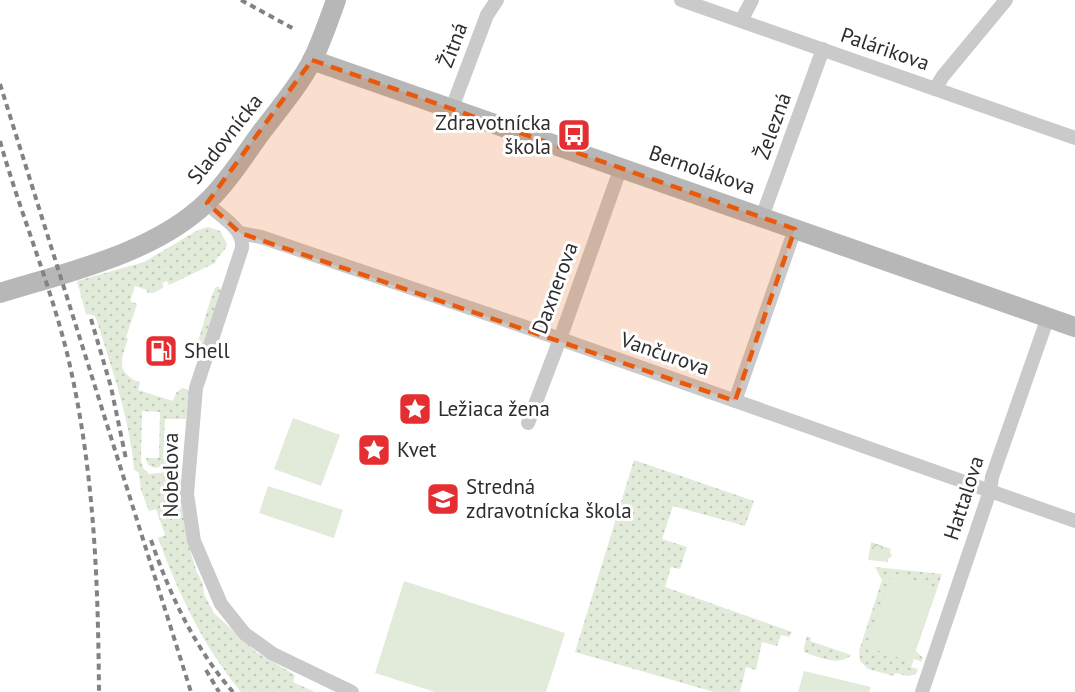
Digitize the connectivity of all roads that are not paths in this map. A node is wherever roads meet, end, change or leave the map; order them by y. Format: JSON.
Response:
{"nodes":[{"id":1,"x":336,"y":0,"type":"edge"},
{"id":2,"x":497,"y":0,"type":"edge"},
{"id":3,"x":681,"y":0,"type":"edge"},
{"id":4,"x":752,"y":0,"type":"edge"},
{"id":5,"x":1006,"y":0,"type":"edge"},
{"id":6,"x":741,"y":21,"type":"junction"},
{"id":7,"x":823,"y":49,"type":"junction"},
{"id":8,"x":312,"y":60,"type":"junction"},
{"id":9,"x":935,"y":89,"type":"junction"},
{"id":10,"x":452,"y":108,"type":"junction"},
{"id":11,"x":1075,"y":138,"type":"edge"},
{"id":12,"x":621,"y":167,"type":"junction"},
{"id":13,"x":207,"y":202,"type":"junction"},
{"id":14,"x":762,"y":217,"type":"junction"},
{"id":15,"x":795,"y":229,"type":"junction"},
{"id":16,"x":240,"y":233,"type":"junction"},
{"id":17,"x":0,"y":292,"type":"edge"},
{"id":18,"x":1048,"y":317,"type":"junction"},
{"id":19,"x":1074,"y":321,"type":"edge"},
{"id":20,"x":560,"y":339,"type":"junction"},
{"id":21,"x":735,"y":401,"type":"junction"},
{"id":22,"x":528,"y":423,"type":"dead end"},
{"id":23,"x":990,"y":491,"type":"junction"},
{"id":24,"x":1075,"y":521,"type":"edge"},
{"id":25,"x":352,"y":692,"type":"edge"},
{"id":26,"x":922,"y":692,"type":"edge"}],
"edges":[{"from":1,"to":8,"type":"street","name":"Sladovnícka"},
{"from":2,"to":10,"type":"street","name":"Žitná"},
{"from":3,"to":6,"type":"street","name":"Palárikova"},
{"from":4,"to":6,"type":"street"},
{"from":5,"to":9,"type":"street"},
{"from":6,"to":7,"type":"street","name":"Palárikova"},
{"from":7,"to":9,"type":"street","name":"Palárikova"},
{"from":7,"to":14,"type":"street","name":"Železná"},
{"from":8,"to":10,"type":"street","name":"Bernolákova"},
{"from":8,"to":13,"type":"street","name":"Sladovnícka"},
{"from":9,"to":11,"type":"street","name":"Palárikova"},
{"from":10,"to":12,"type":"street","name":"Bernolákova"},
{"from":12,"to":14,"type":"street","name":"Bernolákova"},
{"from":12,"to":20,"type":"street","name":"Daxnerova"},
{"from":13,"to":16,"type":"street"},
{"from":13,"to":17,"type":"street","name":"Sladovnícka"},
{"from":14,"to":15,"type":"street","name":"Bernolákova"},
{"from":15,"to":18,"type":"street","name":"Bernolákova"},
{"from":15,"to":21,"type":"street"},
{"from":16,"to":20,"type":"street","name":"Vančurova"},
{"from":16,"to":25,"type":"street","name":"Nobelova"},
{"from":18,"to":19,"type":"street","name":"Bernolákova"},
{"from":18,"to":23,"type":"street","name":"Hattalova"},
{"from":20,"to":21,"type":"street","name":"Vančurova"},
{"from":20,"to":22,"type":"street","name":"Daxnerova"},
{"from":21,"to":23,"type":"street","name":"Vančurova"},
{"from":23,"to":24,"type":"street","name":"Vančurova"},
{"from":23,"to":26,"type":"street","name":"Hattalova"}]}
